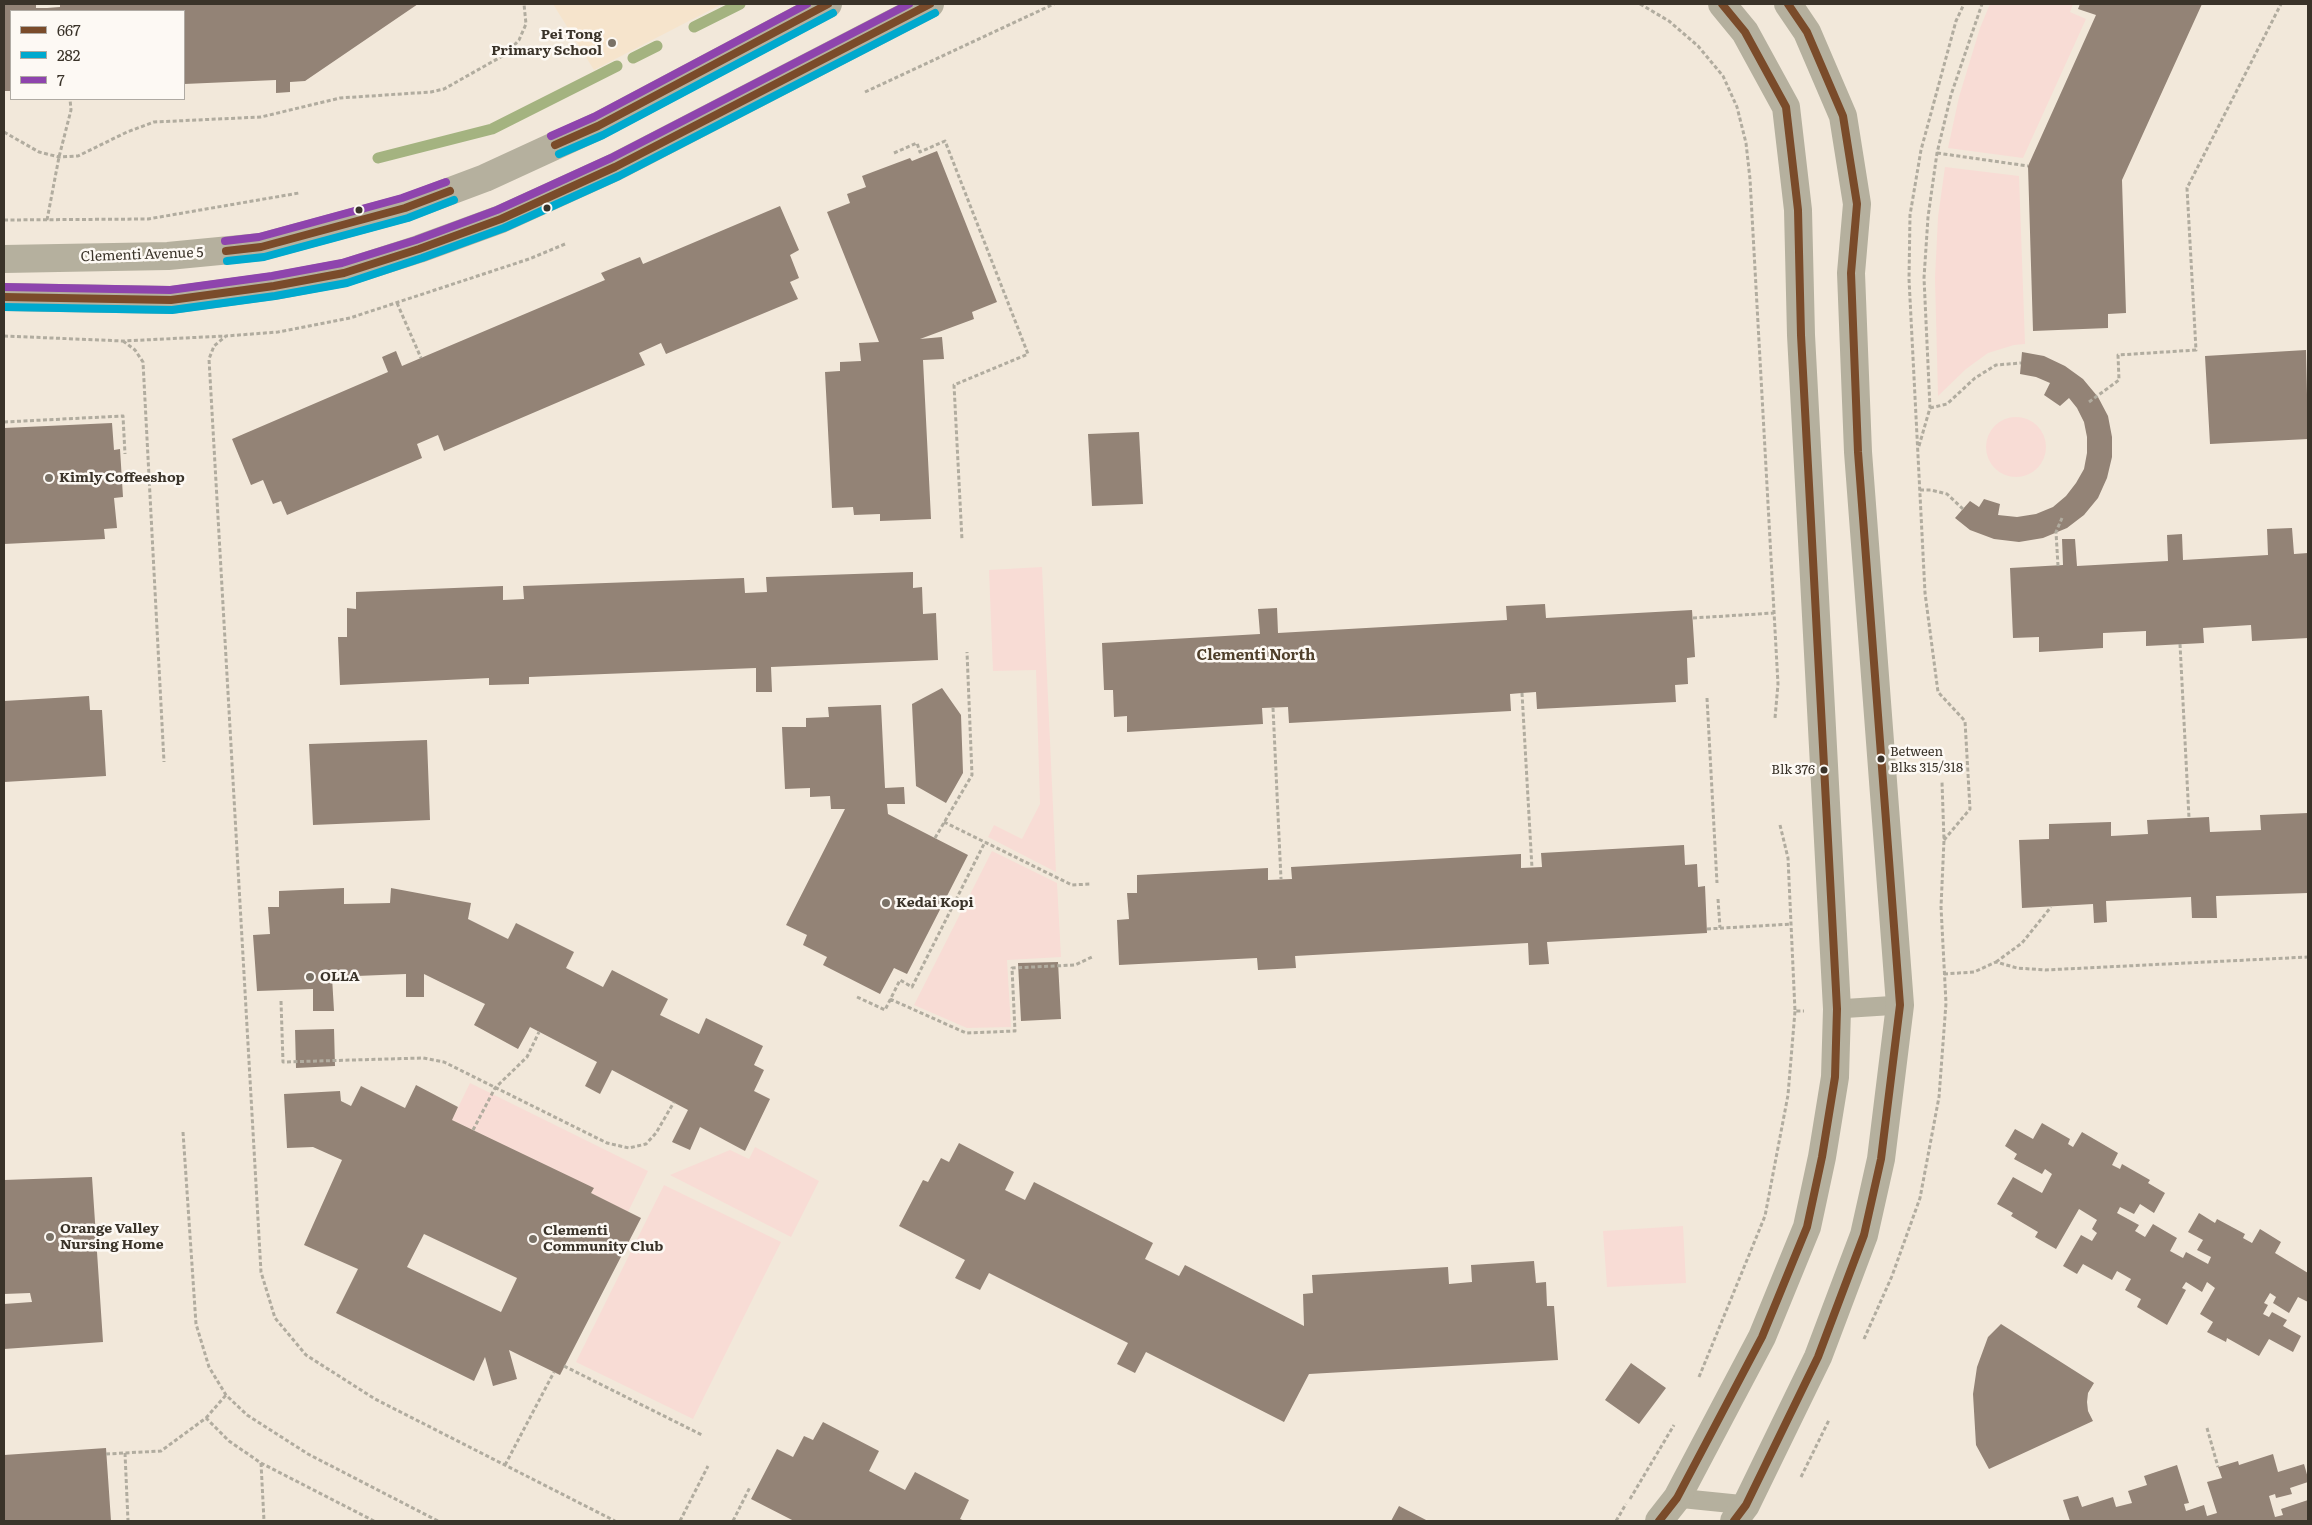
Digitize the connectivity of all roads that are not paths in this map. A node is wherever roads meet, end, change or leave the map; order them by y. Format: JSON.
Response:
{"nodes":[{"id":1,"x":828,"y":4,"type":"edge"},
{"id":2,"x":930,"y":4,"type":"edge"},
{"id":3,"x":1722,"y":4,"type":"edge"},
{"id":4,"x":1788,"y":4,"type":"edge"},
{"id":5,"x":4,"y":259,"type":"edge"},
{"id":6,"x":4,"y":297,"type":"edge"},
{"id":7,"x":1900,"y":1005,"type":"junction"},
{"id":8,"x":1837,"y":1009,"type":"junction"},
{"id":9,"x":1677,"y":1498,"type":"junction"},
{"id":10,"x":1740,"y":1513,"type":"edge"},
{"id":11,"x":1658,"y":1521,"type":"edge"}],
"edges":[{"from":1,"to":5,"type":"street","name":"Clementi Avenue 5"},
{"from":2,"to":6,"type":"street"},
{"from":3,"to":8,"type":"street"},
{"from":4,"to":7,"type":"street"},
{"from":7,"to":8,"type":"lane"},
{"from":7,"to":10,"type":"street"},
{"from":8,"to":9,"type":"street"},
{"from":9,"to":10,"type":"lane"},
{"from":9,"to":11,"type":"street"}]}
